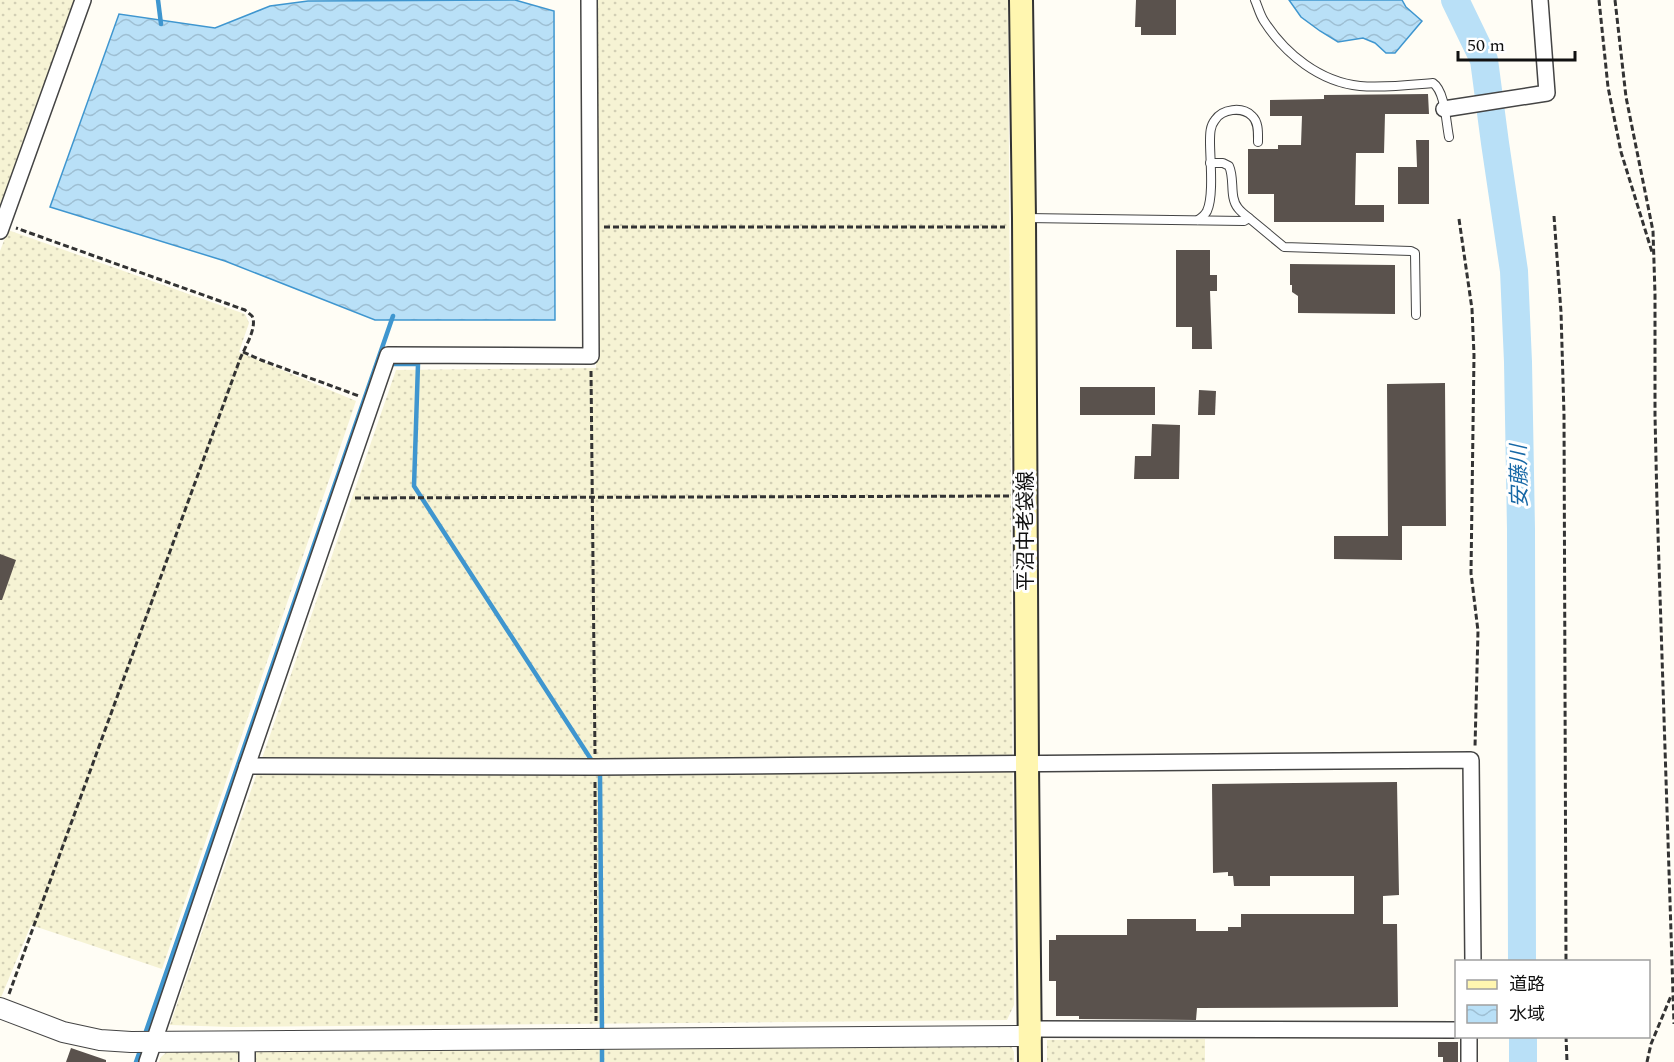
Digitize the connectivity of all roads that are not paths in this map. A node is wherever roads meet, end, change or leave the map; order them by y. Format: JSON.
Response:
{"nodes":[{"id":1,"x":83,"y":0,"type":"edge"},
{"id":2,"x":589,"y":0,"type":"edge"},
{"id":3,"x":1021,"y":0,"type":"edge"},
{"id":4,"x":1255,"y":0,"type":"edge"},
{"id":5,"x":1540,"y":0,"type":"edge"},
{"id":6,"x":1444,"y":109,"type":"junction"},
{"id":7,"x":1449,"y":136,"type":"dead end"},
{"id":8,"x":1258,"y":142,"type":"dead end"},
{"id":9,"x":1210,"y":163,"type":"junction"},
{"id":10,"x":1249,"y":218,"type":"junction"},
{"id":11,"x":1198,"y":220,"type":"junction"},
{"id":12,"x":1024,"y":223,"type":"junction"},
{"id":13,"x":1,"y":227,"type":"edge"},
{"id":14,"x":1416,"y":315,"type":"dead end"},
{"id":15,"x":1027,"y":763,"type":"junction"},
{"id":16,"x":247,"y":766,"type":"junction"},
{"id":17,"x":1473,"y":960,"type":"edge"},
{"id":18,"x":1,"y":1013,"type":"edge"},
{"id":19,"x":1455,"y":1030,"type":"edge"},
{"id":20,"x":1031,"y":1032,"type":"junction"},
{"id":21,"x":1469,"y":1038,"type":"edge"},
{"id":22,"x":247,"y":1041,"type":"junction"},
{"id":23,"x":154,"y":1042,"type":"junction"},
{"id":24,"x":147,"y":1062,"type":"edge"},
{"id":25,"x":247,"y":1062,"type":"edge"},
{"id":26,"x":1030,"y":1062,"type":"edge"},
{"id":27,"x":1469,"y":1062,"type":"edge"}],
"edges":[{"from":1,"to":13,"type":"street"},
{"from":2,"to":16,"type":"street"},
{"from":3,"to":12,"type":"main road","name":"平沼中老袋線"},
{"from":4,"to":6,"type":"lane"},
{"from":5,"to":6,"type":"street"},
{"from":6,"to":7,"type":"lane"},
{"from":8,"to":9,"type":"lane"},
{"from":9,"to":10,"type":"lane"},
{"from":9,"to":11,"type":"lane"},
{"from":10,"to":11,"type":"lane"},
{"from":10,"to":14,"type":"lane"},
{"from":11,"to":12,"type":"lane"},
{"from":12,"to":15,"type":"main road","name":"平沼中老袋線"},
{"from":15,"to":16,"type":"street"},
{"from":15,"to":17,"type":"street"},
{"from":15,"to":20,"type":"main road","name":"平沼中老袋線"},
{"from":16,"to":23,"type":"street"},
{"from":18,"to":23,"type":"street"},
{"from":19,"to":20,"type":"street"},
{"from":20,"to":22,"type":"street"},
{"from":20,"to":26,"type":"main road","name":"平沼中老袋線"},
{"from":21,"to":27,"type":"street"},
{"from":22,"to":23,"type":"street"},
{"from":22,"to":25,"type":"street"},
{"from":23,"to":24,"type":"street"}]}
